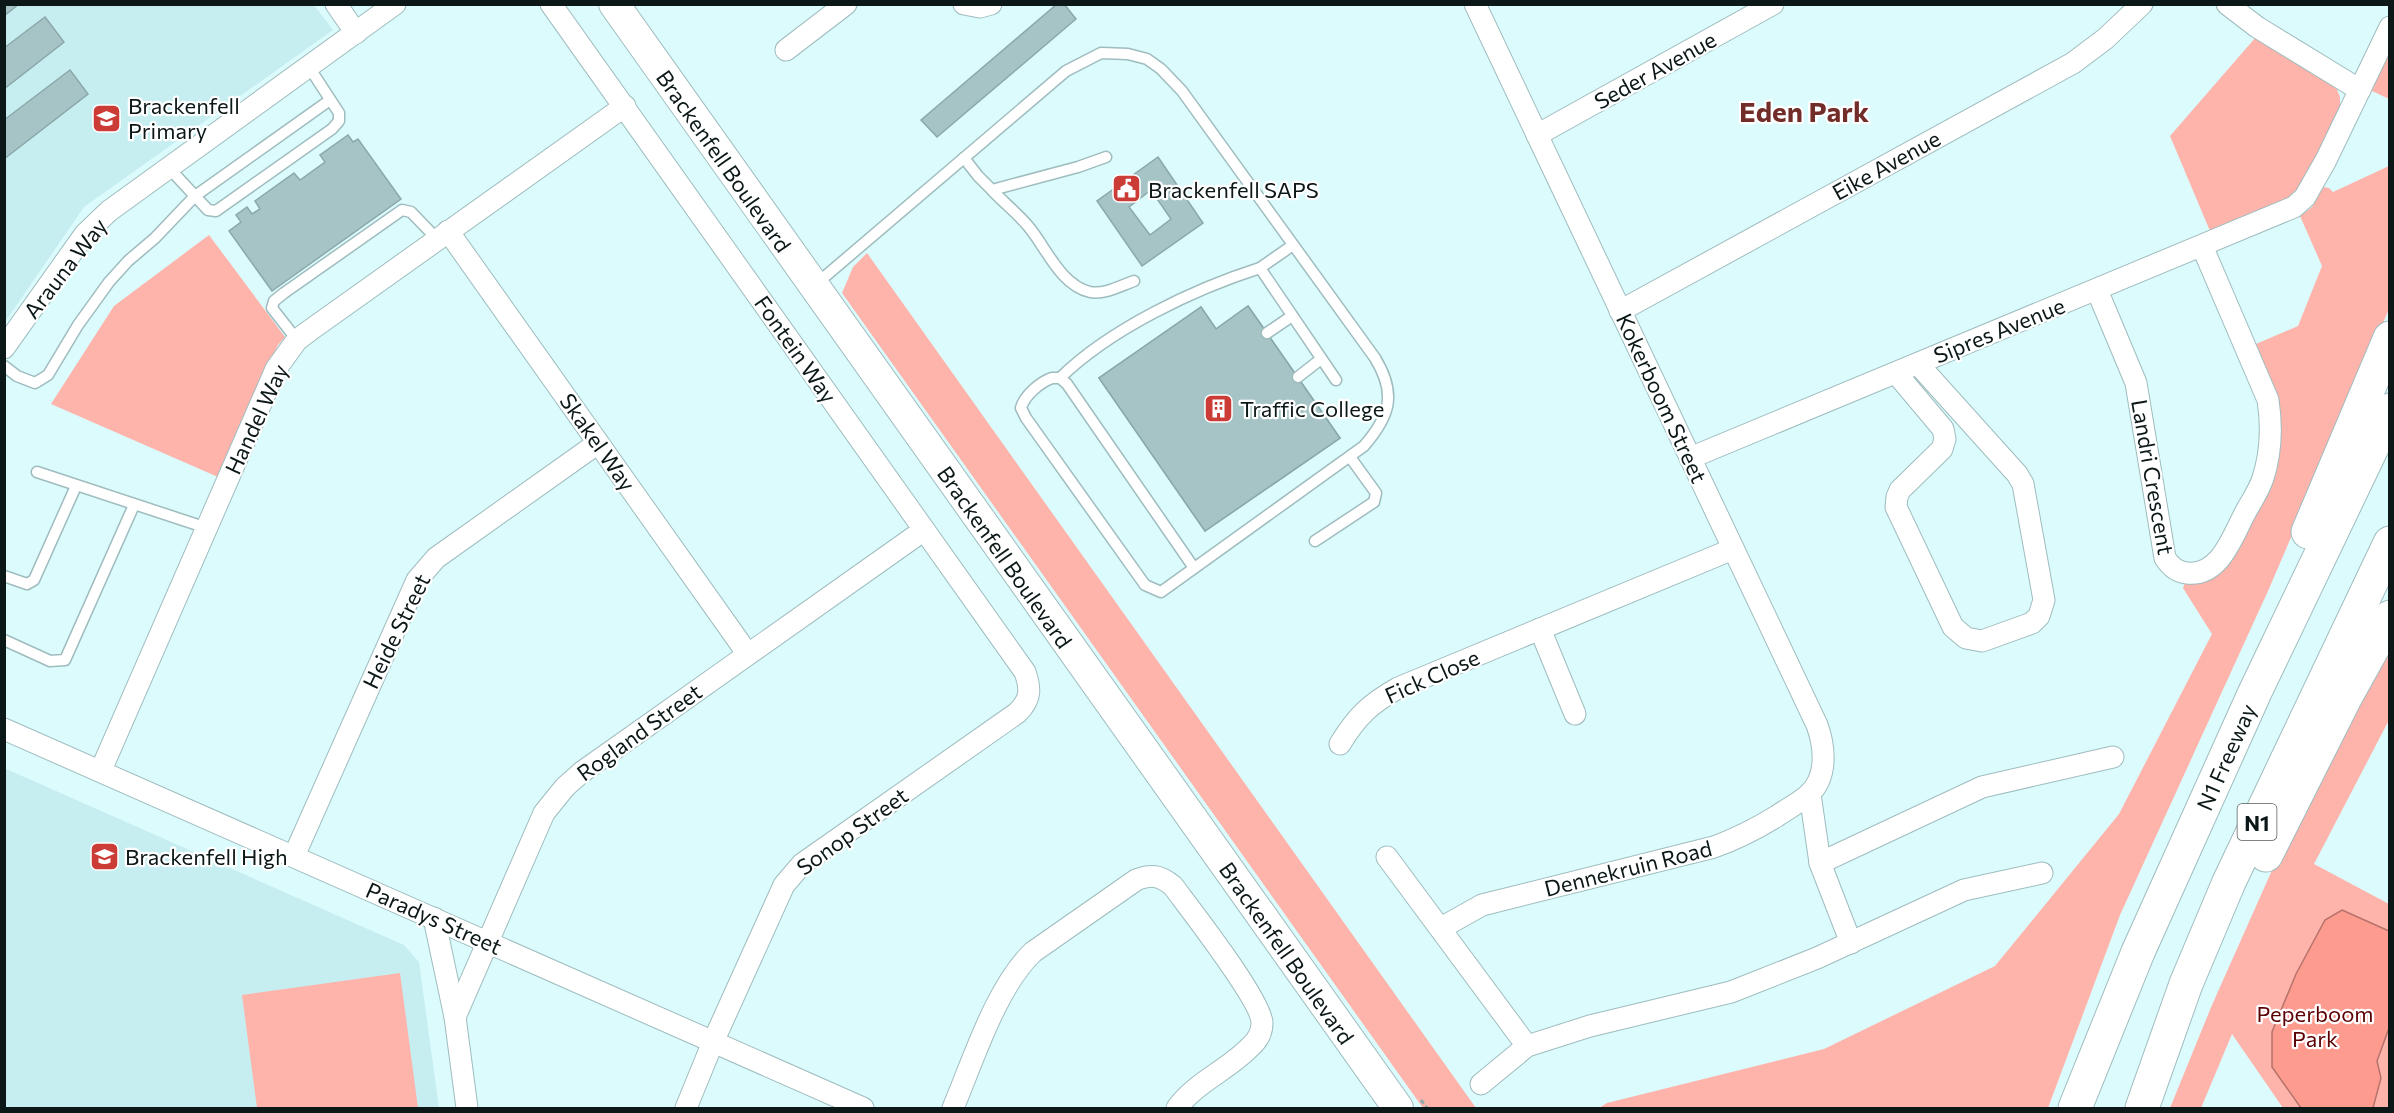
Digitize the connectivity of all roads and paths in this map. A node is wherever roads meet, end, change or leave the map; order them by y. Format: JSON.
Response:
{"nodes":[{"id":1,"x":336,"y":4,"type":"edge"},
{"id":2,"x":395,"y":4,"type":"edge"},
{"id":3,"x":551,"y":4,"type":"edge"},
{"id":4,"x":614,"y":4,"type":"edge"},
{"id":5,"x":846,"y":4,"type":"edge"},
{"id":6,"x":964,"y":4,"type":"edge"},
{"id":7,"x":991,"y":4,"type":"edge"},
{"id":8,"x":1475,"y":4,"type":"edge"},
{"id":9,"x":1773,"y":4,"type":"edge"},
{"id":10,"x":2142,"y":4,"type":"edge"},
{"id":11,"x":2227,"y":4,"type":"edge"},
{"id":12,"x":2390,"y":27,"type":"edge"},
{"id":13,"x":356,"y":33,"type":"junction"},
{"id":14,"x":786,"y":50,"type":"dead end"},
{"id":15,"x":309,"y":67,"type":"junction"},
{"id":16,"x":2360,"y":90,"type":"junction"},
{"id":17,"x":330,"y":100,"type":"junction"},
{"id":18,"x":625,"y":106,"type":"junction"},
{"id":19,"x":1537,"y":135,"type":"junction"},
{"id":20,"x":1106,"y":156,"type":"dead end"},
{"id":21,"x":964,"y":158,"type":"junction"},
{"id":22,"x":169,"y":168,"type":"junction"},
{"id":23,"x":992,"y":190,"type":"junction"},
{"id":24,"x":195,"y":196,"type":"junction"},
{"id":25,"x":443,"y":235,"type":"junction"},
{"id":26,"x":1293,"y":245,"type":"junction"},
{"id":27,"x":2202,"y":246,"type":"junction"},
{"id":28,"x":1260,"y":268,"type":"junction"},
{"id":29,"x":1134,"y":281,"type":"dead end"},
{"id":30,"x":813,"y":287,"type":"junction"},
{"id":31,"x":2097,"y":290,"type":"junction"},
{"id":32,"x":1620,"y":311,"type":"junction"},
{"id":33,"x":1292,"y":316,"type":"junction"},
{"id":34,"x":1267,"y":333,"type":"dead end"},
{"id":35,"x":2390,"y":338,"type":"edge"},
{"id":36,"x":297,"y":340,"type":"junction"},
{"id":37,"x":4,"y":348,"type":"edge"},
{"id":38,"x":1321,"y":358,"type":"junction"},
{"id":39,"x":1918,"y":364,"type":"junction"},
{"id":40,"x":4,"y":366,"type":"edge"},
{"id":41,"x":1896,"y":373,"type":"junction"},
{"id":42,"x":1298,"y":377,"type":"dead end"},
{"id":43,"x":1060,"y":378,"type":"junction"},
{"id":44,"x":1336,"y":380,"type":"dead end"},
{"id":45,"x":2390,"y":410,"type":"edge"},
{"id":46,"x":598,"y":443,"type":"junction"},
{"id":47,"x":1350,"y":457,"type":"junction"},
{"id":48,"x":1690,"y":458,"type":"junction"},
{"id":49,"x":37,"y":472,"type":"dead end"},
{"id":50,"x":76,"y":486,"type":"junction"},
{"id":51,"x":134,"y":506,"type":"junction"},
{"id":52,"x":207,"y":528,"type":"junction"},
{"id":53,"x":924,"y":530,"type":"junction"},
{"id":54,"x":1315,"y":541,"type":"dead end"},
{"id":55,"x":2390,"y":543,"type":"edge"},
{"id":56,"x":1733,"y":549,"type":"junction"},
{"id":57,"x":1194,"y":568,"type":"junction"},
{"id":58,"x":4,"y":576,"type":"edge"},
{"id":59,"x":2390,"y":617,"type":"edge"},
{"id":60,"x":1540,"y":629,"type":"junction"},
{"id":61,"x":4,"y":640,"type":"edge"},
{"id":62,"x":747,"y":653,"type":"junction"},
{"id":63,"x":2255,"y":692,"type":"junction"},
{"id":64,"x":1029,"y":697,"type":"joint"},
{"id":65,"x":1575,"y":714,"type":"dead end"},
{"id":66,"x":4,"y":729,"type":"edge"},
{"id":67,"x":1340,"y":744,"type":"dead end"},
{"id":68,"x":2113,"y":757,"type":"dead end"},
{"id":69,"x":101,"y":770,"type":"junction"},
{"id":70,"x":1810,"y":794,"type":"junction"},
{"id":71,"x":294,"y":856,"type":"junction"},
{"id":72,"x":1387,"y":857,"type":"dead end"},
{"id":73,"x":1820,"y":863,"type":"junction"},
{"id":74,"x":2042,"y":873,"type":"dead end"},
{"id":75,"x":434,"y":918,"type":"junction"},
{"id":76,"x":1441,"y":928,"type":"junction"},
{"id":77,"x":489,"y":943,"type":"junction"},
{"id":78,"x":1851,"y":943,"type":"junction"},
{"id":79,"x":455,"y":1017,"type":"junction"},
{"id":80,"x":2168,"y":1030,"type":"junction"},
{"id":81,"x":713,"y":1042,"type":"junction"},
{"id":82,"x":1527,"y":1046,"type":"junction"},
{"id":83,"x":1480,"y":1084,"type":"dead end"},
{"id":84,"x":467,"y":1108,"type":"edge"},
{"id":85,"x":686,"y":1108,"type":"edge"},
{"id":86,"x":863,"y":1108,"type":"edge"},
{"id":87,"x":953,"y":1108,"type":"edge"},
{"id":88,"x":1177,"y":1108,"type":"edge"},
{"id":89,"x":1398,"y":1108,"type":"edge"},
{"id":90,"x":2074,"y":1108,"type":"edge"},
{"id":91,"x":2142,"y":1108,"type":"edge"}],
"edges":[{"from":1,"to":13,"type":"street"},
{"from":2,"to":13,"type":"street","name":"Arauna Way"},
{"from":3,"to":18,"type":"street","name":"Fontein Way"},
{"from":4,"to":30,"type":"street","name":"Brackenfell Boulevard"},
{"from":5,"to":14,"type":"street"},
{"from":6,"to":7,"type":"street"},
{"from":8,"to":19,"type":"street","name":"Kokerboom Street"},
{"from":9,"to":19,"type":"street","name":"Seder Avenue"},
{"from":10,"to":32,"type":"street","name":"Eike Avenue"},
{"from":11,"to":16,"type":"street"},
{"from":12,"to":16,"type":"street"},
{"from":13,"to":15,"type":"street","name":"Arauna Way"},
{"from":15,"to":17,"type":"lane"},
{"from":15,"to":22,"type":"street","name":"Arauna Way"},
{"from":16,"to":27,"type":"street","name":"Sipres Avenue"},
{"from":17,"to":24,"type":"lane"},
{"from":17,"to":24,"type":"lane"},
{"from":18,"to":25,"type":"street","name":"Handel Way"},
{"from":18,"to":53,"type":"street","name":"Fontein Way"},
{"from":19,"to":32,"type":"street","name":"Kokerboom Street"},
{"from":20,"to":23,"type":"lane"},
{"from":21,"to":23,"type":"lane"},
{"from":21,"to":26,"type":"lane"},
{"from":21,"to":30,"type":"lane"},
{"from":22,"to":24,"type":"lane"},
{"from":22,"to":37,"type":"street","name":"Arauna Way"},
{"from":23,"to":29,"type":"lane"},
{"from":24,"to":40,"type":"lane"},
{"from":25,"to":36,"type":"street","name":"Handel Way"},
{"from":25,"to":36,"type":"lane"},
{"from":25,"to":46,"type":"street","name":"Skakel Way"},
{"from":26,"to":28,"type":"lane"},
{"from":26,"to":47,"type":"lane"},
{"from":27,"to":31,"type":"street","name":"Sipres Avenue"},
{"from":27,"to":31,"type":"street","name":"Landri Crescent"},
{"from":28,"to":33,"type":"lane"},
{"from":28,"to":43,"type":"lane"},
{"from":30,"to":89,"type":"street","name":"Brackenfell Boulevard"},
{"from":31,"to":39,"type":"street","name":"Sipres Avenue"},
{"from":32,"to":48,"type":"street","name":"Kokerboom Street"},
{"from":33,"to":34,"type":"lane"},
{"from":33,"to":38,"type":"lane"},
{"from":35,"to":63,"type":"highway"},
{"from":36,"to":52,"type":"street","name":"Handel Way"},
{"from":38,"to":42,"type":"lane"},
{"from":38,"to":44,"type":"lane"},
{"from":39,"to":41,"type":"street","name":"Sipres Avenue"},
{"from":39,"to":41,"type":"street"},
{"from":41,"to":48,"type":"street","name":"Sipres Avenue"},
{"from":43,"to":57,"type":"lane"},
{"from":43,"to":57,"type":"lane"},
{"from":45,"to":63,"type":"highway","name":"N1 Freeway","number":"N1"},
{"from":46,"to":62,"type":"street","name":"Skakel Way"},
{"from":46,"to":71,"type":"street","name":"Heide Street"},
{"from":47,"to":54,"type":"lane"},
{"from":47,"to":57,"type":"lane"},
{"from":48,"to":56,"type":"street","name":"Kokerboom Street"},
{"from":49,"to":50,"type":"lane"},
{"from":50,"to":51,"type":"lane"},
{"from":50,"to":58,"type":"lane"},
{"from":51,"to":52,"type":"lane"},
{"from":51,"to":61,"type":"lane"},
{"from":52,"to":69,"type":"street","name":"Handel Way"},
{"from":53,"to":62,"type":"street","name":"Rogland Street"},
{"from":53,"to":64,"type":"street","name":"Fontein Way"},
{"from":55,"to":80,"type":"highway","number":"N1"},
{"from":56,"to":60,"type":"street","name":"Fick Close"},
{"from":56,"to":70,"type":"street","name":"Kokerboom Street"},
{"from":59,"to":80,"type":"highway"},
{"from":60,"to":65,"type":"street"},
{"from":60,"to":67,"type":"street","name":"Fick Close"},
{"from":62,"to":77,"type":"street","name":"Rogland Street"},
{"from":63,"to":90,"type":"highway","name":"N1 Freeway","number":"N1"},
{"from":64,"to":81,"type":"street","name":"Sonop Street"},
{"from":66,"to":69,"type":"street","name":"Paradys Street"},
{"from":68,"to":73,"type":"street"},
{"from":69,"to":71,"type":"street","name":"Paradys Street"},
{"from":70,"to":73,"type":"street"},
{"from":70,"to":76,"type":"street","name":"Dennekruin Road"},
{"from":71,"to":75,"type":"street","name":"Paradys Street"},
{"from":72,"to":76,"type":"street"},
{"from":73,"to":78,"type":"street"},
{"from":74,"to":78,"type":"street"},
{"from":75,"to":77,"type":"street","name":"Paradys Street"},
{"from":75,"to":79,"type":"street"},
{"from":76,"to":82,"type":"street"},
{"from":77,"to":79,"type":"street","name":"Rogland Street"},
{"from":77,"to":81,"type":"street","name":"Paradys Street"},
{"from":78,"to":82,"type":"street"},
{"from":79,"to":84,"type":"street"},
{"from":80,"to":91,"type":"highway","number":"N1"},
{"from":81,"to":85,"type":"street","name":"Sonop Street"},
{"from":81,"to":86,"type":"street","name":"Paradys Street"},
{"from":82,"to":83,"type":"street"},
{"from":87,"to":88,"type":"street"}]}
